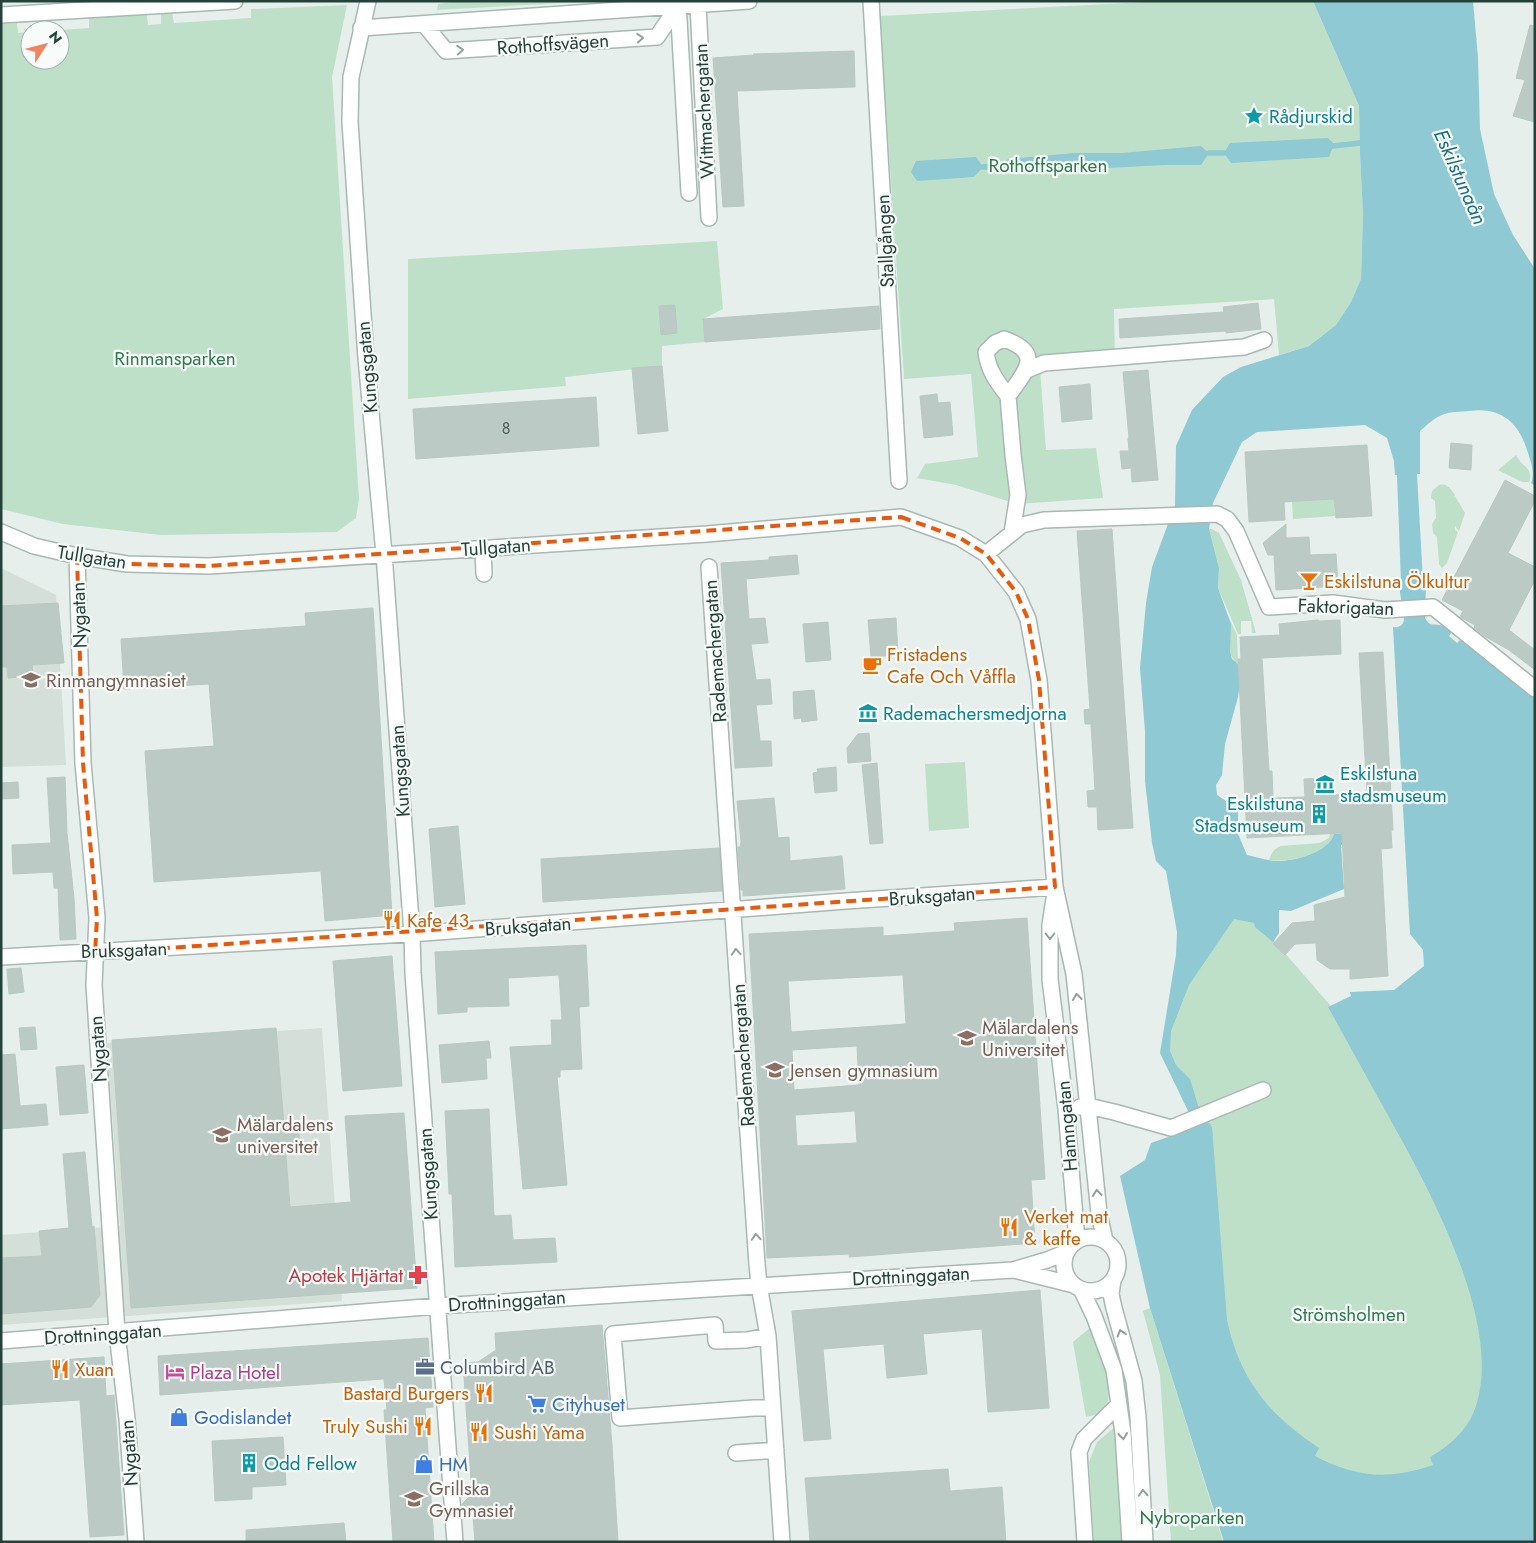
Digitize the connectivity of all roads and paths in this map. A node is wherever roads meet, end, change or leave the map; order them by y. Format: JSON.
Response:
{"nodes":[{"id":1,"x":235,"y":1,"type":"edge"},
{"id":2,"x":368,"y":1,"type":"edge"},
{"id":3,"x":749,"y":1,"type":"edge"},
{"id":4,"x":872,"y":1,"type":"edge"},
{"id":5,"x":678,"y":4,"type":"edge"},
{"id":6,"x":698,"y":5,"type":"junction"},
{"id":7,"x":1,"y":15,"type":"edge"},
{"id":8,"x":424,"y":24,"type":"junction"},
{"id":9,"x":361,"y":28,"type":"junction"},
{"id":10,"x":689,"y":193,"type":"dead end"},
{"id":11,"x":709,"y":218,"type":"dead end"},
{"id":12,"x":1264,"y":340,"type":"dead end"},
{"id":13,"x":1027,"y":370,"type":"junction"},
{"id":14,"x":1008,"y":396,"type":"junction"},
{"id":15,"x":900,"y":481,"type":"dead end"},
{"id":16,"x":1,"y":532,"type":"edge"},
{"id":17,"x":1012,"y":533,"type":"junction"},
{"id":18,"x":483,"y":548,"type":"junction"},
{"id":19,"x":384,"y":554,"type":"junction"},
{"id":20,"x":986,"y":554,"type":"junction"},
{"id":21,"x":77,"y":556,"type":"junction"},
{"id":22,"x":709,"y":567,"type":"dead end"},
{"id":23,"x":484,"y":574,"type":"dead end"},
{"id":24,"x":1535,"y":689,"type":"edge"},
{"id":25,"x":1055,"y":887,"type":"junction"},
{"id":26,"x":734,"y":911,"type":"junction"},
{"id":27,"x":412,"y":934,"type":"junction"},
{"id":28,"x":96,"y":953,"type":"junction"},
{"id":29,"x":1,"y":957,"type":"edge"},
{"id":30,"x":1263,"y":1090,"type":"dead end"},
{"id":31,"x":1088,"y":1106,"type":"junction"},
{"id":32,"x":1066,"y":1109,"type":"junction"},
{"id":33,"x":1105,"y":1241,"type":"junction"},
{"id":34,"x":1069,"y":1249,"type":"junction"},
{"id":35,"x":1013,"y":1270,"type":"junction"},
{"id":36,"x":1113,"y":1280,"type":"junction"},
{"id":37,"x":759,"y":1285,"type":"junction"},
{"id":38,"x":1077,"y":1287,"type":"junction"},
{"id":39,"x":438,"y":1306,"type":"junction"},
{"id":40,"x":117,"y":1333,"type":"junction"},
{"id":41,"x":768,"y":1336,"type":"junction"},
{"id":42,"x":1,"y":1341,"type":"edge"},
{"id":43,"x":1118,"y":1405,"type":"junction"},
{"id":44,"x":774,"y":1408,"type":"junction"},
{"id":45,"x":776,"y":1450,"type":"junction"},
{"id":46,"x":736,"y":1453,"type":"dead end"},
{"id":47,"x":136,"y":1542,"type":"edge"},
{"id":48,"x":455,"y":1542,"type":"edge"},
{"id":49,"x":782,"y":1542,"type":"edge"},
{"id":50,"x":1085,"y":1542,"type":"edge"},
{"id":51,"x":1130,"y":1542,"type":"edge"},
{"id":52,"x":1145,"y":1542,"type":"edge"}],
"edges":[{"from":1,"to":7,"type":"street"},
{"from":2,"to":9,"type":"street","name":"Kungsgatan"},
{"from":3,"to":6,"type":"street","name":"Rothoffsvägen"},
{"from":4,"to":15,"type":"street","name":"Stallgången"},
{"from":5,"to":6,"type":"street","name":"Rothoffsvägen"},
{"from":5,"to":8,"type":"street","name":"Rothoffsvägen"},
{"from":8,"to":5,"type":"street","name":"Rothoffsvägen","one_way":true},
{"from":5,"to":10,"type":"street","name":"Wittmachergatan"},
{"from":6,"to":11,"type":"street","name":"Wittmachergatan"},
{"from":8,"to":9,"type":"street","name":"Rothoffsvägen"},
{"from":9,"to":19,"type":"street","name":"Kungsgatan"},
{"from":12,"to":13,"type":"street"},
{"from":13,"to":14,"type":"street"},
{"from":13,"to":14,"type":"street"},
{"from":14,"to":17,"type":"street"},
{"from":16,"to":21,"type":"street","name":"Tullgatan"},
{"from":17,"to":20,"type":"street","name":"Faktorigatan"},
{"from":17,"to":24,"type":"street","name":"Faktorigatan"},
{"from":18,"to":19,"type":"street","name":"Tullgatan"},
{"from":18,"to":20,"type":"street","name":"Tullgatan"},
{"from":18,"to":23,"type":"street"},
{"from":19,"to":21,"type":"street","name":"Tullgatan"},
{"from":19,"to":27,"type":"street","name":"Kungsgatan"},
{"from":20,"to":25,"type":"street","name":"Hamngatan"},
{"from":21,"to":28,"type":"street","name":"Nygatan"},
{"from":22,"to":26,"type":"street","name":"Rademachergatan"},
{"from":25,"to":26,"type":"street","name":"Bruksgatan"},
{"from":31,"to":25,"type":"street","name":"Hamngatan","one_way":true},
{"from":25,"to":32,"type":"street","name":"Hamngatan","one_way":true},
{"from":26,"to":27,"type":"street","name":"Bruksgatan"},
{"from":37,"to":26,"type":"street","name":"Rademachergatan","one_way":true},
{"from":27,"to":28,"type":"street","name":"Bruksgatan"},
{"from":27,"to":39,"type":"street","name":"Kungsgatan"},
{"from":28,"to":29,"type":"street","name":"Bruksgatan"},
{"from":28,"to":40,"type":"street","name":"Nygatan"},
{"from":30,"to":31,"type":"street"},
{"from":31,"to":32,"type":"street"},
{"from":33,"to":31,"type":"street","name":"Hamngatan","one_way":true},
{"from":32,"to":34,"type":"street","name":"Hamngatan"},
{"from":33,"to":34,"type":"street"},
{"from":33,"to":36,"type":"street"},
{"from":34,"to":35,"type":"street","name":"Drottninggatan"},
{"from":34,"to":38,"type":"street"},
{"from":35,"to":37,"type":"street","name":"Drottninggatan"},
{"from":35,"to":38,"type":"street","name":"Drottninggatan"},
{"from":36,"to":38,"type":"street"},
{"from":52,"to":36,"type":"street","one_way":true},
{"from":37,"to":39,"type":"street","name":"Drottninggatan"},
{"from":37,"to":41,"type":"street","name":"Rademachergatan"},
{"from":38,"to":43,"type":"street"},
{"from":39,"to":40,"type":"street","name":"Drottninggatan"},
{"from":39,"to":48,"type":"street","name":"Kungsgatan"},
{"from":40,"to":42,"type":"street","name":"Drottninggatan"},
{"from":40,"to":47,"type":"street","name":"Nygatan"},
{"from":41,"to":44,"type":"street","name":"Rademachergatan"},
{"from":41,"to":44,"type":"street"},
{"from":43,"to":50,"type":"street"},
{"from":43,"to":51,"type":"street","one_way":true},
{"from":44,"to":45,"type":"street","name":"Rademachergatan"},
{"from":45,"to":46,"type":"street"},
{"from":45,"to":49,"type":"street","name":"Rademachergatan"}]}
